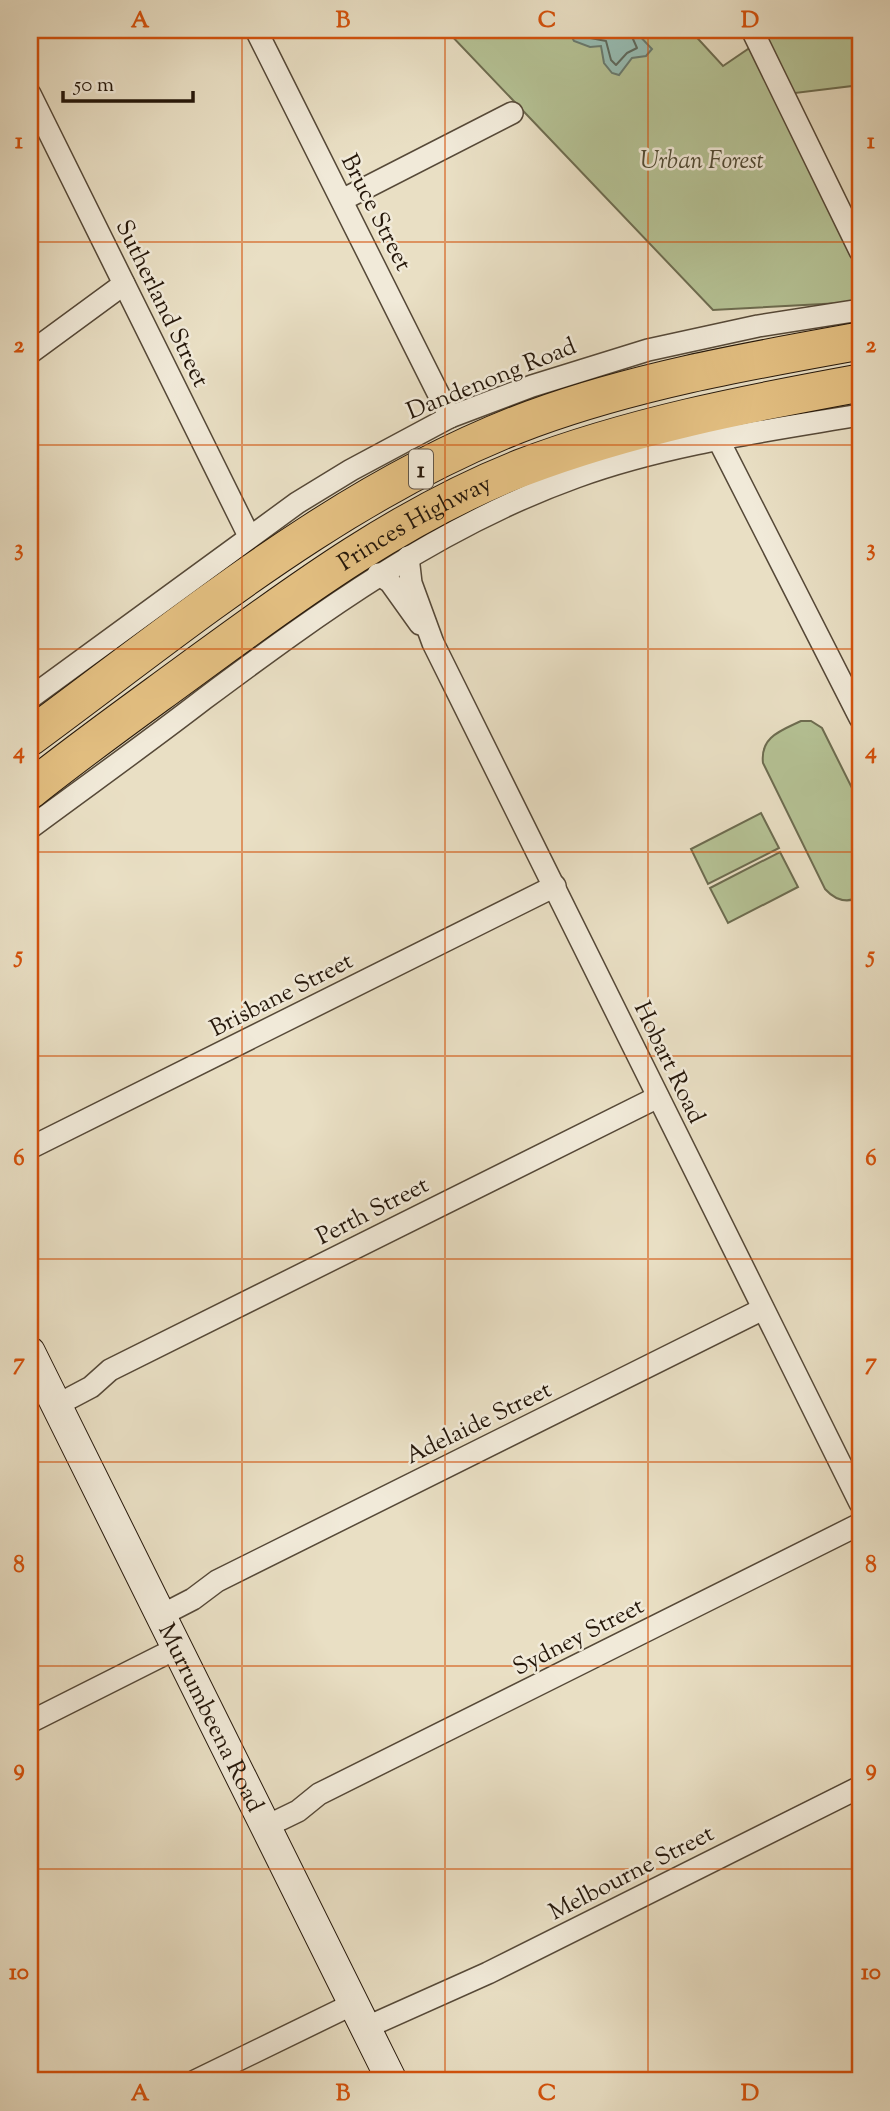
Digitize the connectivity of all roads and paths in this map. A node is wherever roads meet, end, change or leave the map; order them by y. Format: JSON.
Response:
{"nodes":[{"id":1,"x":256,"y":30,"type":"edge"},
{"id":2,"x":752,"y":30,"type":"edge"},
{"id":3,"x":30,"y":94,"type":"edge"},
{"id":4,"x":512,"y":113,"type":"dead end"},
{"id":5,"x":342,"y":200,"type":"junction"},
{"id":6,"x":860,"y":251,"type":"edge"},
{"id":7,"x":124,"y":284,"type":"junction"},
{"id":8,"x":860,"y":310,"type":"edge"},
{"id":9,"x":860,"y":341,"type":"edge"},
{"id":10,"x":30,"y":353,"type":"edge"},
{"id":11,"x":860,"y":383,"type":"edge"},
{"id":12,"x":860,"y":415,"type":"edge"},
{"id":13,"x":450,"y":417,"type":"junction"},
{"id":14,"x":718,"y":439,"type":"junction"},
{"id":15,"x":249,"y":536,"type":"junction"},
{"id":16,"x":408,"y":557,"type":"junction"},
{"id":17,"x":379,"y":574,"type":"junction"},
{"id":18,"x":154,"y":626,"type":"junction"},
{"id":19,"x":433,"y":643,"type":"junction"},
{"id":20,"x":196,"y":686,"type":"junction"},
{"id":21,"x":30,"y":698,"type":"edge"},
{"id":22,"x":860,"y":718,"type":"edge"},
{"id":23,"x":30,"y":737,"type":"edge"},
{"id":24,"x":30,"y":790,"type":"edge"},
{"id":25,"x":30,"y":828,"type":"edge"},
{"id":26,"x":555,"y":886,"type":"junction"},
{"id":27,"x":658,"y":1097,"type":"junction"},
{"id":28,"x":30,"y":1148,"type":"edge"},
{"id":29,"x":763,"y":1309,"type":"junction"},
{"id":30,"x":30,"y":1352,"type":"edge"},
{"id":31,"x":52,"y":1399,"type":"junction"},
{"id":32,"x":855,"y":1477,"type":"edge"},
{"id":33,"x":860,"y":1503,"type":"edge"},
{"id":34,"x":860,"y":1524,"type":"edge"},
{"id":35,"x":157,"y":1610,"type":"junction"},
{"id":36,"x":177,"y":1648,"type":"junction"},
{"id":37,"x":30,"y":1721,"type":"edge"},
{"id":38,"x":860,"y":1787,"type":"edge"},
{"id":39,"x":263,"y":1822,"type":"junction"},
{"id":40,"x":363,"y":2024,"type":"junction"},
{"id":41,"x":195,"y":2081,"type":"edge"},
{"id":42,"x":391,"y":2081,"type":"edge"}],
"edges":[{"from":1,"to":5,"type":"street","name":"Bruce Street"},
{"from":2,"to":6,"type":"street"},
{"from":3,"to":7,"type":"street","name":"Sutherland Street"},
{"from":4,"to":5,"type":"street"},
{"from":5,"to":13,"type":"street","name":"Bruce Street"},
{"from":7,"to":10,"type":"street"},
{"from":7,"to":15,"type":"street","name":"Sutherland Street"},
{"from":8,"to":13,"type":"street","name":"Dandenong Road"},
{"from":9,"to":18,"type":"highway","name":"Princes Highway","number":"1"},
{"from":11,"to":20,"type":"highway","name":"Princes Highway","number":"1"},
{"from":12,"to":14,"type":"street"},
{"from":13,"to":15,"type":"street","name":"Dandenong Road"},
{"from":14,"to":16,"type":"street"},
{"from":14,"to":22,"type":"street"},
{"from":15,"to":18,"type":"street","name":"Dandenong Road"},
{"from":16,"to":17,"type":"street"},
{"from":16,"to":19,"type":"street","name":"Hobart Road"},
{"from":17,"to":19,"type":"street","name":"Hobart Road"},
{"from":17,"to":20,"type":"street"},
{"from":18,"to":20,"type":"street"},
{"from":18,"to":21,"type":"street","name":"Dandenong Road"},
{"from":18,"to":23,"type":"highway","name":"Princes Highway","number":"1"},
{"from":19,"to":26,"type":"street","name":"Hobart Road"},
{"from":20,"to":24,"type":"highway","name":"Princes Highway","number":"1"},
{"from":20,"to":25,"type":"street"},
{"from":26,"to":27,"type":"street","name":"Hobart Road"},
{"from":26,"to":28,"type":"street","name":"Brisbane Street"},
{"from":27,"to":29,"type":"street","name":"Hobart Road"},
{"from":27,"to":31,"type":"street","name":"Perth Street"},
{"from":29,"to":32,"type":"street","name":"Hobart Road"},
{"from":29,"to":35,"type":"street","name":"Adelaide Street"},
{"from":30,"to":31,"type":"main road","name":"Murrumbeena Road"},
{"from":31,"to":35,"type":"main road","name":"Murrumbeena Road"},
{"from":32,"to":33,"type":"street","name":"Hobart Road"},
{"from":34,"to":39,"type":"street","name":"Sydney Street"},
{"from":35,"to":36,"type":"main road","name":"Murrumbeena Road"},
{"from":36,"to":37,"type":"street"},
{"from":36,"to":39,"type":"main road","name":"Murrumbeena Road"},
{"from":38,"to":40,"type":"street","name":"Melbourne Street"},
{"from":39,"to":40,"type":"main road","name":"Murrumbeena Road"},
{"from":40,"to":41,"type":"street","name":"Melbourne Street"},
{"from":40,"to":42,"type":"main road","name":"Murrumbeena Road"}]}
